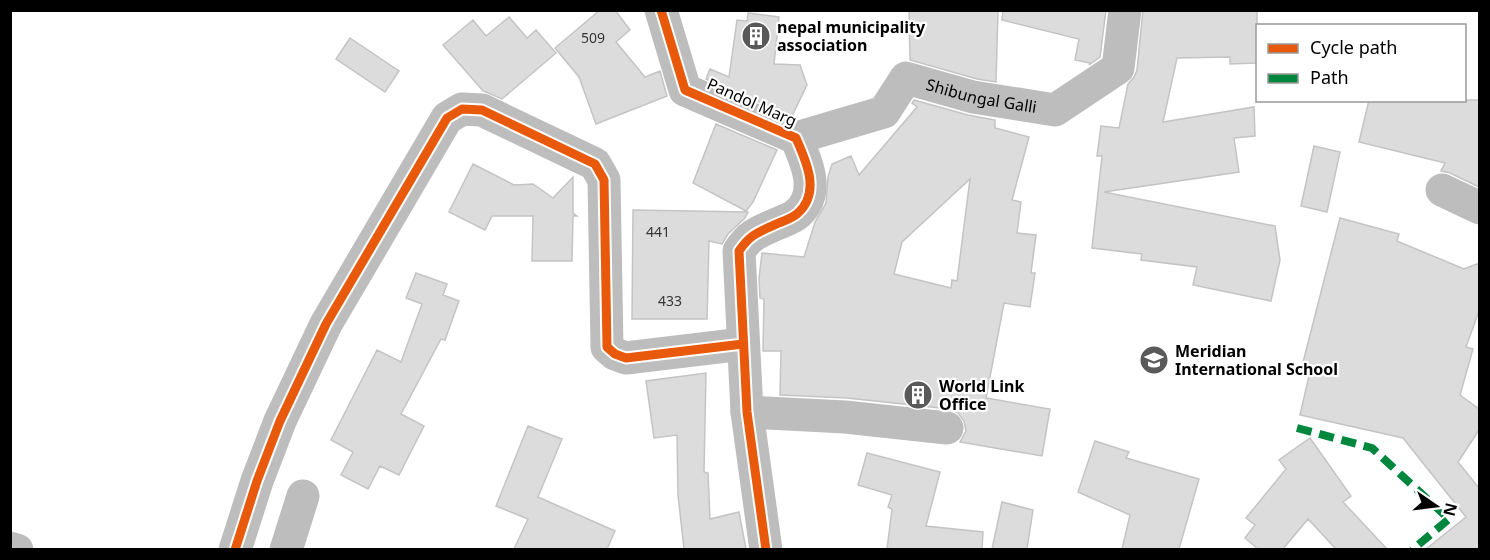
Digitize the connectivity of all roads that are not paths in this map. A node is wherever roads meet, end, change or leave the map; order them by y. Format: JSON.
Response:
{"nodes":[{"id":1,"x":661,"y":10,"type":"edge"},
{"id":2,"x":1125,"y":10,"type":"edge"},
{"id":3,"x":796,"y":138,"type":"junction"},
{"id":4,"x":1442,"y":190,"type":"dead end"},
{"id":5,"x":1479,"y":208,"type":"edge"},
{"id":6,"x":743,"y":344,"type":"junction"},
{"id":7,"x":747,"y":412,"type":"junction"},
{"id":8,"x":947,"y":428,"type":"dead end"},
{"id":9,"x":303,"y":496,"type":"dead end"},
{"id":10,"x":10,"y":548,"type":"edge"},
{"id":11,"x":17,"y":549,"type":"edge"},
{"id":12,"x":235,"y":549,"type":"edge"},
{"id":13,"x":286,"y":549,"type":"edge"},
{"id":14,"x":766,"y":549,"type":"edge"}],
"edges":[{"from":1,"to":3,"type":"street","name":"Pandol Marg"},
{"from":2,"to":3,"type":"street","name":"Shibungal Galli"},
{"from":3,"to":6,"type":"street","name":"Pandol Marg"},
{"from":4,"to":5,"type":"street"},
{"from":6,"to":7,"type":"street","name":"Pandol Marg"},
{"from":6,"to":12,"type":"street"},
{"from":7,"to":8,"type":"street"},
{"from":7,"to":14,"type":"street","name":"Pandol Marg"},
{"from":9,"to":13,"type":"street"},
{"from":10,"to":11,"type":"street"}]}
